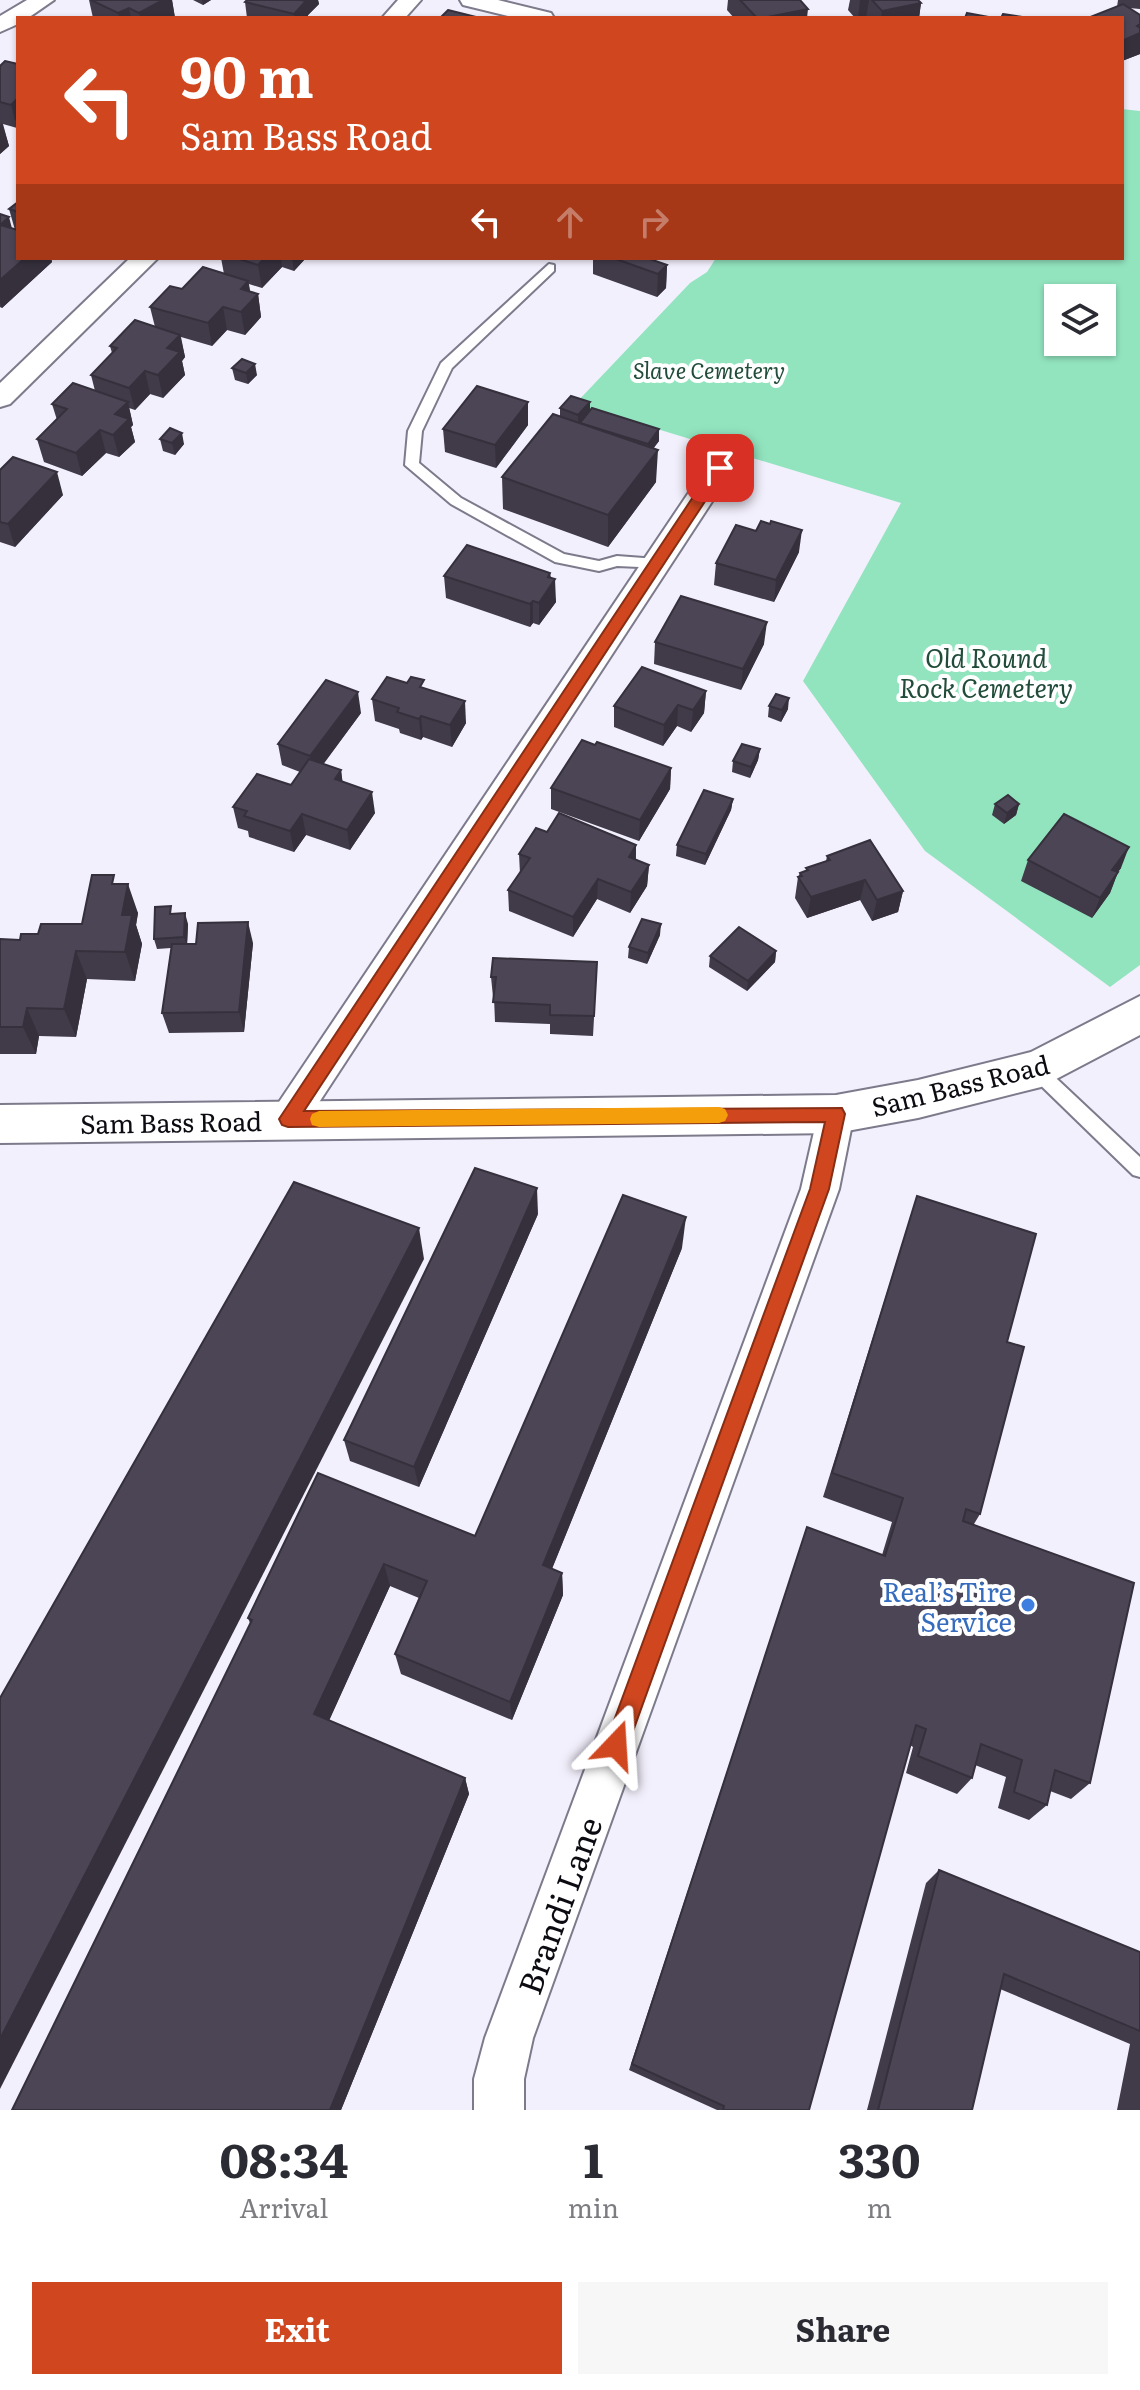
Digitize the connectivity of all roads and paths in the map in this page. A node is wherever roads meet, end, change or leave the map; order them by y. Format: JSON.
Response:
{"nodes":[{"id":1,"x":43,"y":0,"type":"edge"},
{"id":2,"x":410,"y":0,"type":"edge"},
{"id":3,"x":471,"y":0,"type":"edge"},
{"id":4,"x":395,"y":16,"type":"edge"},
{"id":5,"x":535,"y":16,"type":"edge"},
{"id":6,"x":0,"y":25,"type":"edge"},
{"id":7,"x":143,"y":260,"type":"edge"},
{"id":8,"x":549,"y":268,"type":"dead end"},
{"id":9,"x":0,"y":398,"type":"edge"},
{"id":10,"x":720,"y":468,"type":"dead end"},
{"id":11,"x":657,"y":564,"type":"junction"},
{"id":12,"x":1140,"y":1014,"type":"edge"},
{"id":13,"x":1035,"y":1069,"type":"junction"},
{"id":14,"x":836,"y":1114,"type":"junction"},
{"id":15,"x":288,"y":1119,"type":"junction"},
{"id":16,"x":0,"y":1124,"type":"edge"},
{"id":17,"x":1140,"y":1169,"type":"edge"},
{"id":18,"x":499,"y":2110,"type":"edge"}],
"edges":[{"from":1,"to":6,"type":"street"},
{"from":2,"to":4,"type":"street"},
{"from":3,"to":5,"type":"street"},
{"from":7,"to":9,"type":"street"},
{"from":8,"to":11,"type":"lane"},
{"from":10,"to":11,"type":"street"},
{"from":11,"to":15,"type":"street"},
{"from":12,"to":13,"type":"main road","name":"Sam Bass Road"},
{"from":13,"to":14,"type":"main road","name":"Sam Bass Road"},
{"from":13,"to":17,"type":"lane"},
{"from":14,"to":15,"type":"main road","name":"Sam Bass Road"},
{"from":14,"to":18,"type":"street","name":"Brandi Lane"},
{"from":15,"to":16,"type":"main road","name":"Sam Bass Road"}]}
